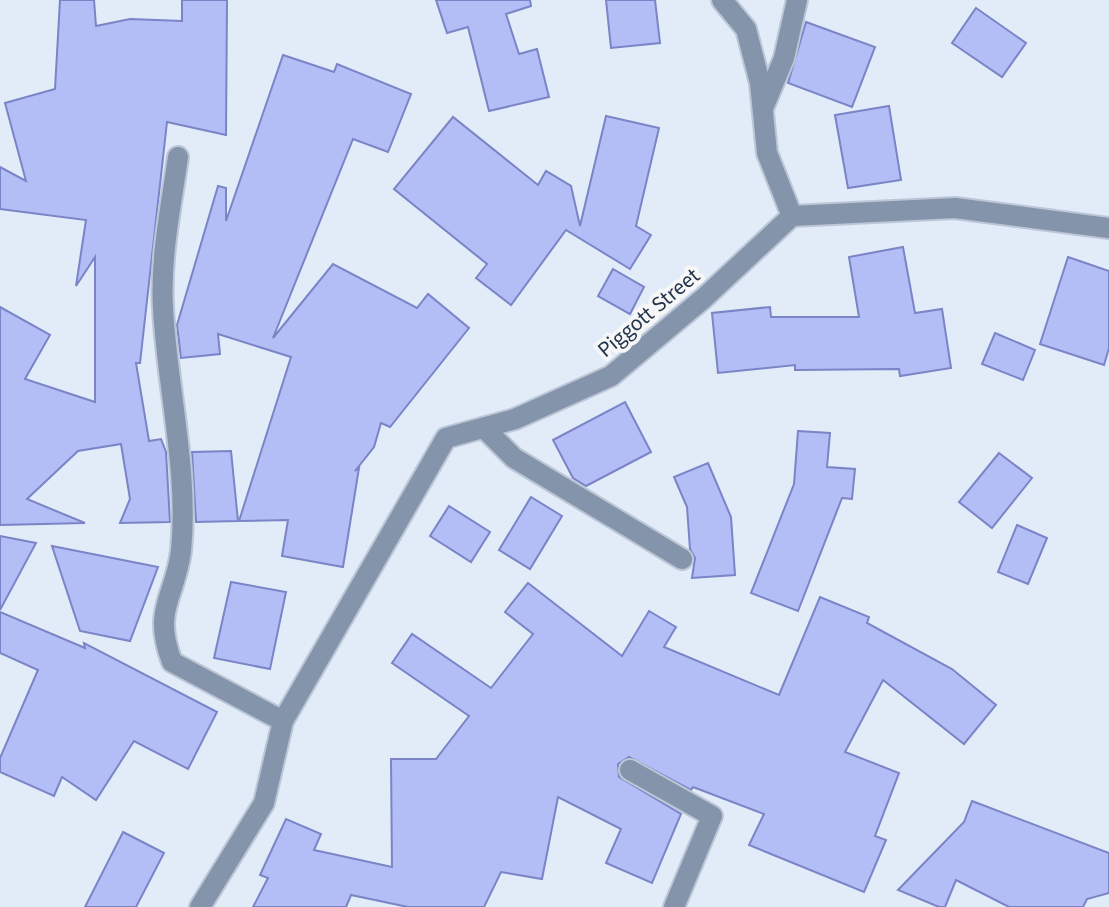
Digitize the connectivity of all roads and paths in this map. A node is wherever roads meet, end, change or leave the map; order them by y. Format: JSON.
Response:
{"nodes":[{"id":1,"x":722,"y":0,"type":"edge"},
{"id":2,"x":797,"y":0,"type":"edge"},
{"id":3,"x":762,"y":109,"type":"junction"},
{"id":4,"x":178,"y":157,"type":"dead end"},
{"id":5,"x":792,"y":216,"type":"junction"},
{"id":6,"x":1109,"y":228,"type":"edge"},
{"id":7,"x":484,"y":428,"type":"junction"},
{"id":8,"x":682,"y":559,"type":"dead end"},
{"id":9,"x":283,"y":721,"type":"junction"},
{"id":10,"x":630,"y":770,"type":"dead end"},
{"id":11,"x":200,"y":907,"type":"edge"},
{"id":12,"x":674,"y":907,"type":"edge"}],
"edges":[{"from":1,"to":3,"type":"street"},
{"from":2,"to":3,"type":"street"},
{"from":3,"to":5,"type":"street"},
{"from":4,"to":9,"type":"street"},
{"from":5,"to":6,"type":"street"},
{"from":5,"to":7,"type":"street","name":"Piggott Street"},
{"from":7,"to":8,"type":"street"},
{"from":7,"to":9,"type":"street","name":"Piggott Street"},
{"from":9,"to":11,"type":"street","name":"Piggott Street"},
{"from":10,"to":12,"type":"street"}]}
